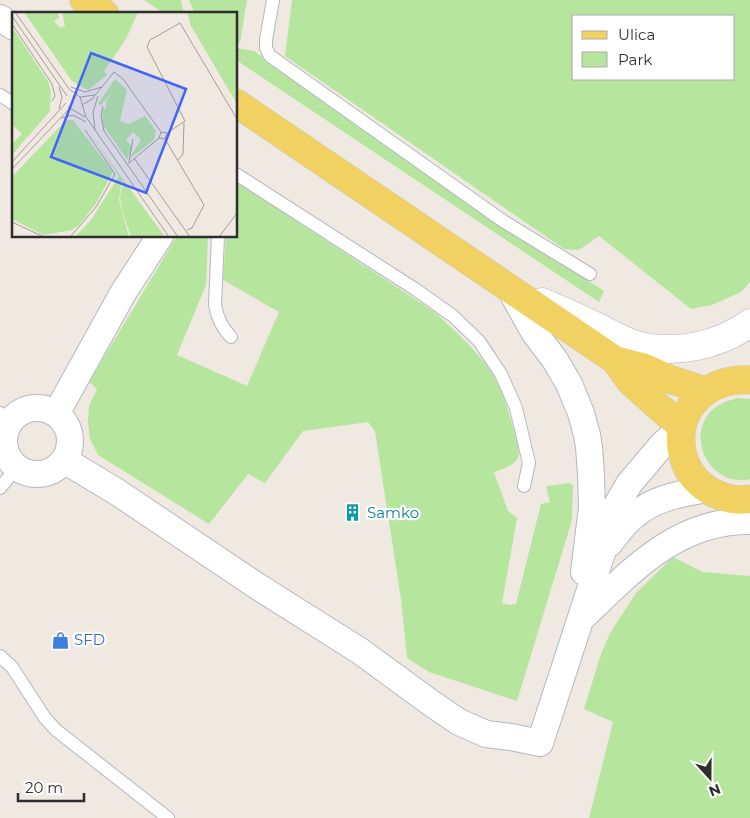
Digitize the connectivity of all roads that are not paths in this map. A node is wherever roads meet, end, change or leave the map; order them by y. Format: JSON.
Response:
{"nodes":[{"id":1,"x":84,"y":0,"type":"edge"},
{"id":2,"x":273,"y":0,"type":"edge"},
{"id":3,"x":102,"y":12,"type":"edge"},
{"id":4,"x":0,"y":18,"type":"edge"},
{"id":5,"x":12,"y":26,"type":"edge"},
{"id":6,"x":0,"y":94,"type":"edge"},
{"id":7,"x":12,"y":103,"type":"edge"},
{"id":8,"x":238,"y":104,"type":"edge"},
{"id":9,"x":238,"y":175,"type":"edge"},
{"id":10,"x":159,"y":238,"type":"edge"},
{"id":11,"x":218,"y":238,"type":"edge"},
{"id":12,"x":590,"y":274,"type":"dead end"},
{"id":13,"x":510,"y":289,"type":"junction"},
{"id":14,"x":750,"y":323,"type":"edge"},
{"id":15,"x":231,"y":337,"type":"dead end"},
{"id":16,"x":616,"y":360,"type":"junction"},
{"id":17,"x":750,"y":380,"type":"edge"},
{"id":18,"x":706,"y":391,"type":"junction"},
{"id":19,"x":56,"y":414,"type":"junction"},
{"id":20,"x":5,"y":417,"type":"edge"},
{"id":21,"x":682,"y":427,"type":"junction"},
{"id":22,"x":64,"y":460,"type":"junction"},
{"id":23,"x":18,"y":467,"type":"junction"},
{"id":24,"x":524,"y":486,"type":"dead end"},
{"id":25,"x":0,"y":488,"type":"edge"},
{"id":26,"x":707,"y":489,"type":"junction"},
{"id":27,"x":750,"y":499,"type":"edge"},
{"id":28,"x":750,"y":521,"type":"edge"},
{"id":29,"x":603,"y":550,"type":"junction"},
{"id":30,"x":580,"y":620,"type":"junction"},
{"id":31,"x":0,"y":656,"type":"edge"},
{"id":32,"x":168,"y":818,"type":"edge"}],
"edges":[{"from":1,"to":3,"type":"main road"},
{"from":2,"to":12,"type":"lane"},
{"from":4,"to":5,"type":"street"},
{"from":6,"to":7,"type":"lane"},
{"from":8,"to":13,"type":"main road"},
{"from":9,"to":24,"type":"lane"},
{"from":10,"to":19,"type":"street"},
{"from":11,"to":15,"type":"lane"},
{"from":13,"to":14,"type":"main road"},
{"from":13,"to":16,"type":"main road"},
{"from":13,"to":30,"type":"street"},
{"from":16,"to":18,"type":"main road"},
{"from":16,"to":21,"type":"main road"},
{"from":17,"to":18,"type":"main road"},
{"from":18,"to":21,"type":"main road"},
{"from":19,"to":20,"type":"street"},
{"from":19,"to":22,"type":"street"},
{"from":20,"to":23,"type":"street"},
{"from":21,"to":26,"type":"main road"},
{"from":21,"to":29,"type":"street"},
{"from":22,"to":23,"type":"street"},
{"from":22,"to":30,"type":"street"},
{"from":23,"to":25,"type":"lane"},
{"from":26,"to":27,"type":"main road"},
{"from":26,"to":29,"type":"street"},
{"from":28,"to":30,"type":"street"},
{"from":29,"to":30,"type":"street"},
{"from":31,"to":32,"type":"lane"}]}
